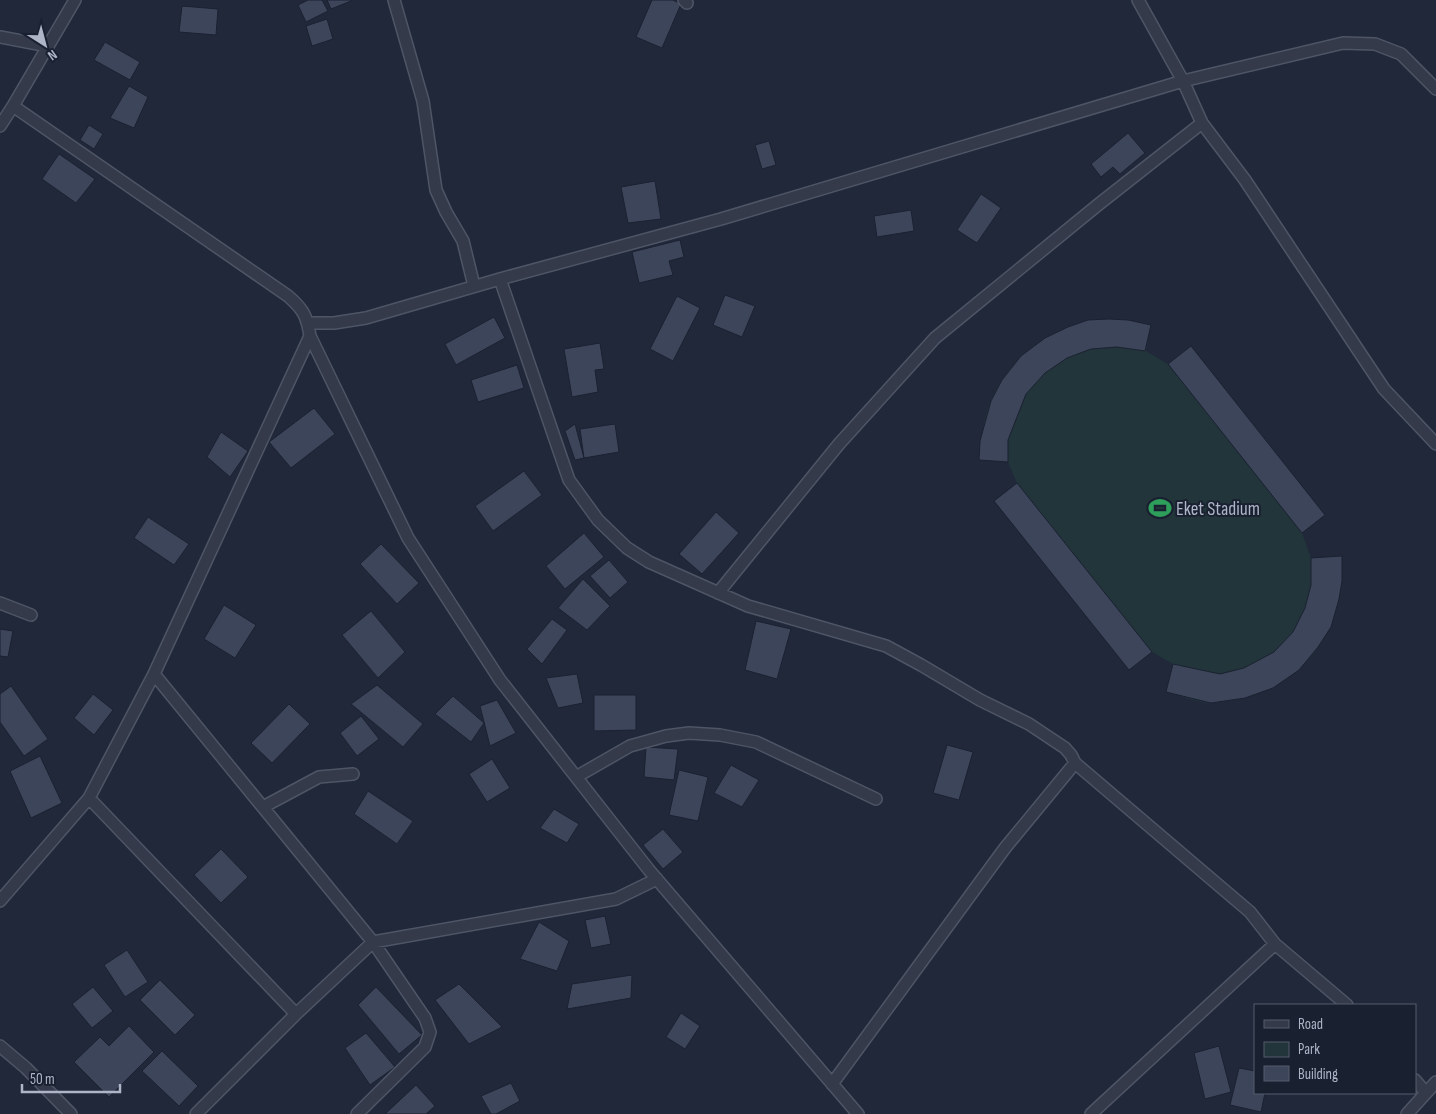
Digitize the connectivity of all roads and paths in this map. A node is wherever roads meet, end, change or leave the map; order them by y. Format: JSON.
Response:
{"nodes":[{"id":1,"x":75,"y":0,"type":"edge"},
{"id":2,"x":394,"y":0,"type":"edge"},
{"id":3,"x":1138,"y":0,"type":"edge"},
{"id":4,"x":0,"y":37,"type":"edge"},
{"id":5,"x":48,"y":46,"type":"junction"},
{"id":6,"x":1182,"y":81,"type":"junction"},
{"id":7,"x":1436,"y":89,"type":"edge"},
{"id":8,"x":13,"y":106,"type":"junction"},
{"id":9,"x":1202,"y":123,"type":"junction"},
{"id":10,"x":0,"y":126,"type":"edge"},
{"id":11,"x":500,"y":279,"type":"junction"},
{"id":12,"x":474,"y":286,"type":"junction"},
{"id":13,"x":308,"y":323,"type":"junction"},
{"id":14,"x":310,"y":336,"type":"junction"},
{"id":15,"x":1436,"y":444,"type":"edge"},
{"id":16,"x":718,"y":593,"type":"junction"},
{"id":17,"x":0,"y":603,"type":"edge"},
{"id":18,"x":31,"y":615,"type":"dead end"},
{"id":19,"x":154,"y":674,"type":"junction"},
{"id":20,"x":1075,"y":763,"type":"junction"},
{"id":21,"x":353,"y":774,"type":"dead end"},
{"id":22,"x":576,"y":777,"type":"junction"},
{"id":23,"x":89,"y":798,"type":"junction"},
{"id":24,"x":876,"y":799,"type":"dead end"},
{"id":25,"x":263,"y":807,"type":"junction"},
{"id":26,"x":657,"y":879,"type":"junction"},
{"id":27,"x":2,"y":893,"type":"edge"},
{"id":28,"x":373,"y":942,"type":"junction"},
{"id":29,"x":1275,"y":944,"type":"junction"},
{"id":30,"x":1346,"y":1004,"type":"edge"},
{"id":31,"x":296,"y":1014,"type":"junction"},
{"id":32,"x":0,"y":1046,"type":"edge"},
{"id":33,"x":1416,"y":1081,"type":"edge"},
{"id":34,"x":1436,"y":1082,"type":"edge"},
{"id":35,"x":832,"y":1084,"type":"junction"},
{"id":36,"x":1426,"y":1093,"type":"junction"},
{"id":37,"x":71,"y":1114,"type":"edge"},
{"id":38,"x":196,"y":1114,"type":"edge"},
{"id":39,"x":357,"y":1114,"type":"edge"},
{"id":40,"x":858,"y":1114,"type":"edge"},
{"id":41,"x":1091,"y":1114,"type":"edge"},
{"id":42,"x":1407,"y":1114,"type":"edge"}],
"edges":[{"from":1,"to":5,"type":"street"},
{"from":2,"to":12,"type":"street"},
{"from":3,"to":6,"type":"street"},
{"from":4,"to":5,"type":"street"},
{"from":5,"to":8,"type":"street"},
{"from":6,"to":7,"type":"street"},
{"from":6,"to":9,"type":"street"},
{"from":6,"to":11,"type":"street"},
{"from":8,"to":10,"type":"street"},
{"from":8,"to":13,"type":"street"},
{"from":9,"to":15,"type":"street"},
{"from":9,"to":16,"type":"street"},
{"from":11,"to":12,"type":"street"},
{"from":11,"to":16,"type":"street"},
{"from":12,"to":13,"type":"street"},
{"from":13,"to":14,"type":"street"},
{"from":14,"to":19,"type":"street"},
{"from":14,"to":22,"type":"street"},
{"from":16,"to":20,"type":"street"},
{"from":17,"to":18,"type":"street"},
{"from":19,"to":23,"type":"street"},
{"from":19,"to":25,"type":"street"},
{"from":20,"to":29,"type":"street"},
{"from":20,"to":35,"type":"street"},
{"from":21,"to":25,"type":"street"},
{"from":22,"to":24,"type":"street"},
{"from":22,"to":26,"type":"street"},
{"from":23,"to":27,"type":"street"},
{"from":23,"to":31,"type":"street"},
{"from":25,"to":28,"type":"street"},
{"from":26,"to":28,"type":"street"},
{"from":26,"to":35,"type":"street"},
{"from":28,"to":31,"type":"street"},
{"from":28,"to":39,"type":"street"},
{"from":29,"to":30,"type":"street"},
{"from":29,"to":41,"type":"street"},
{"from":31,"to":38,"type":"street"},
{"from":32,"to":37,"type":"street"},
{"from":33,"to":36,"type":"street"},
{"from":34,"to":36,"type":"street"},
{"from":35,"to":40,"type":"street"},
{"from":36,"to":42,"type":"street"}]}
